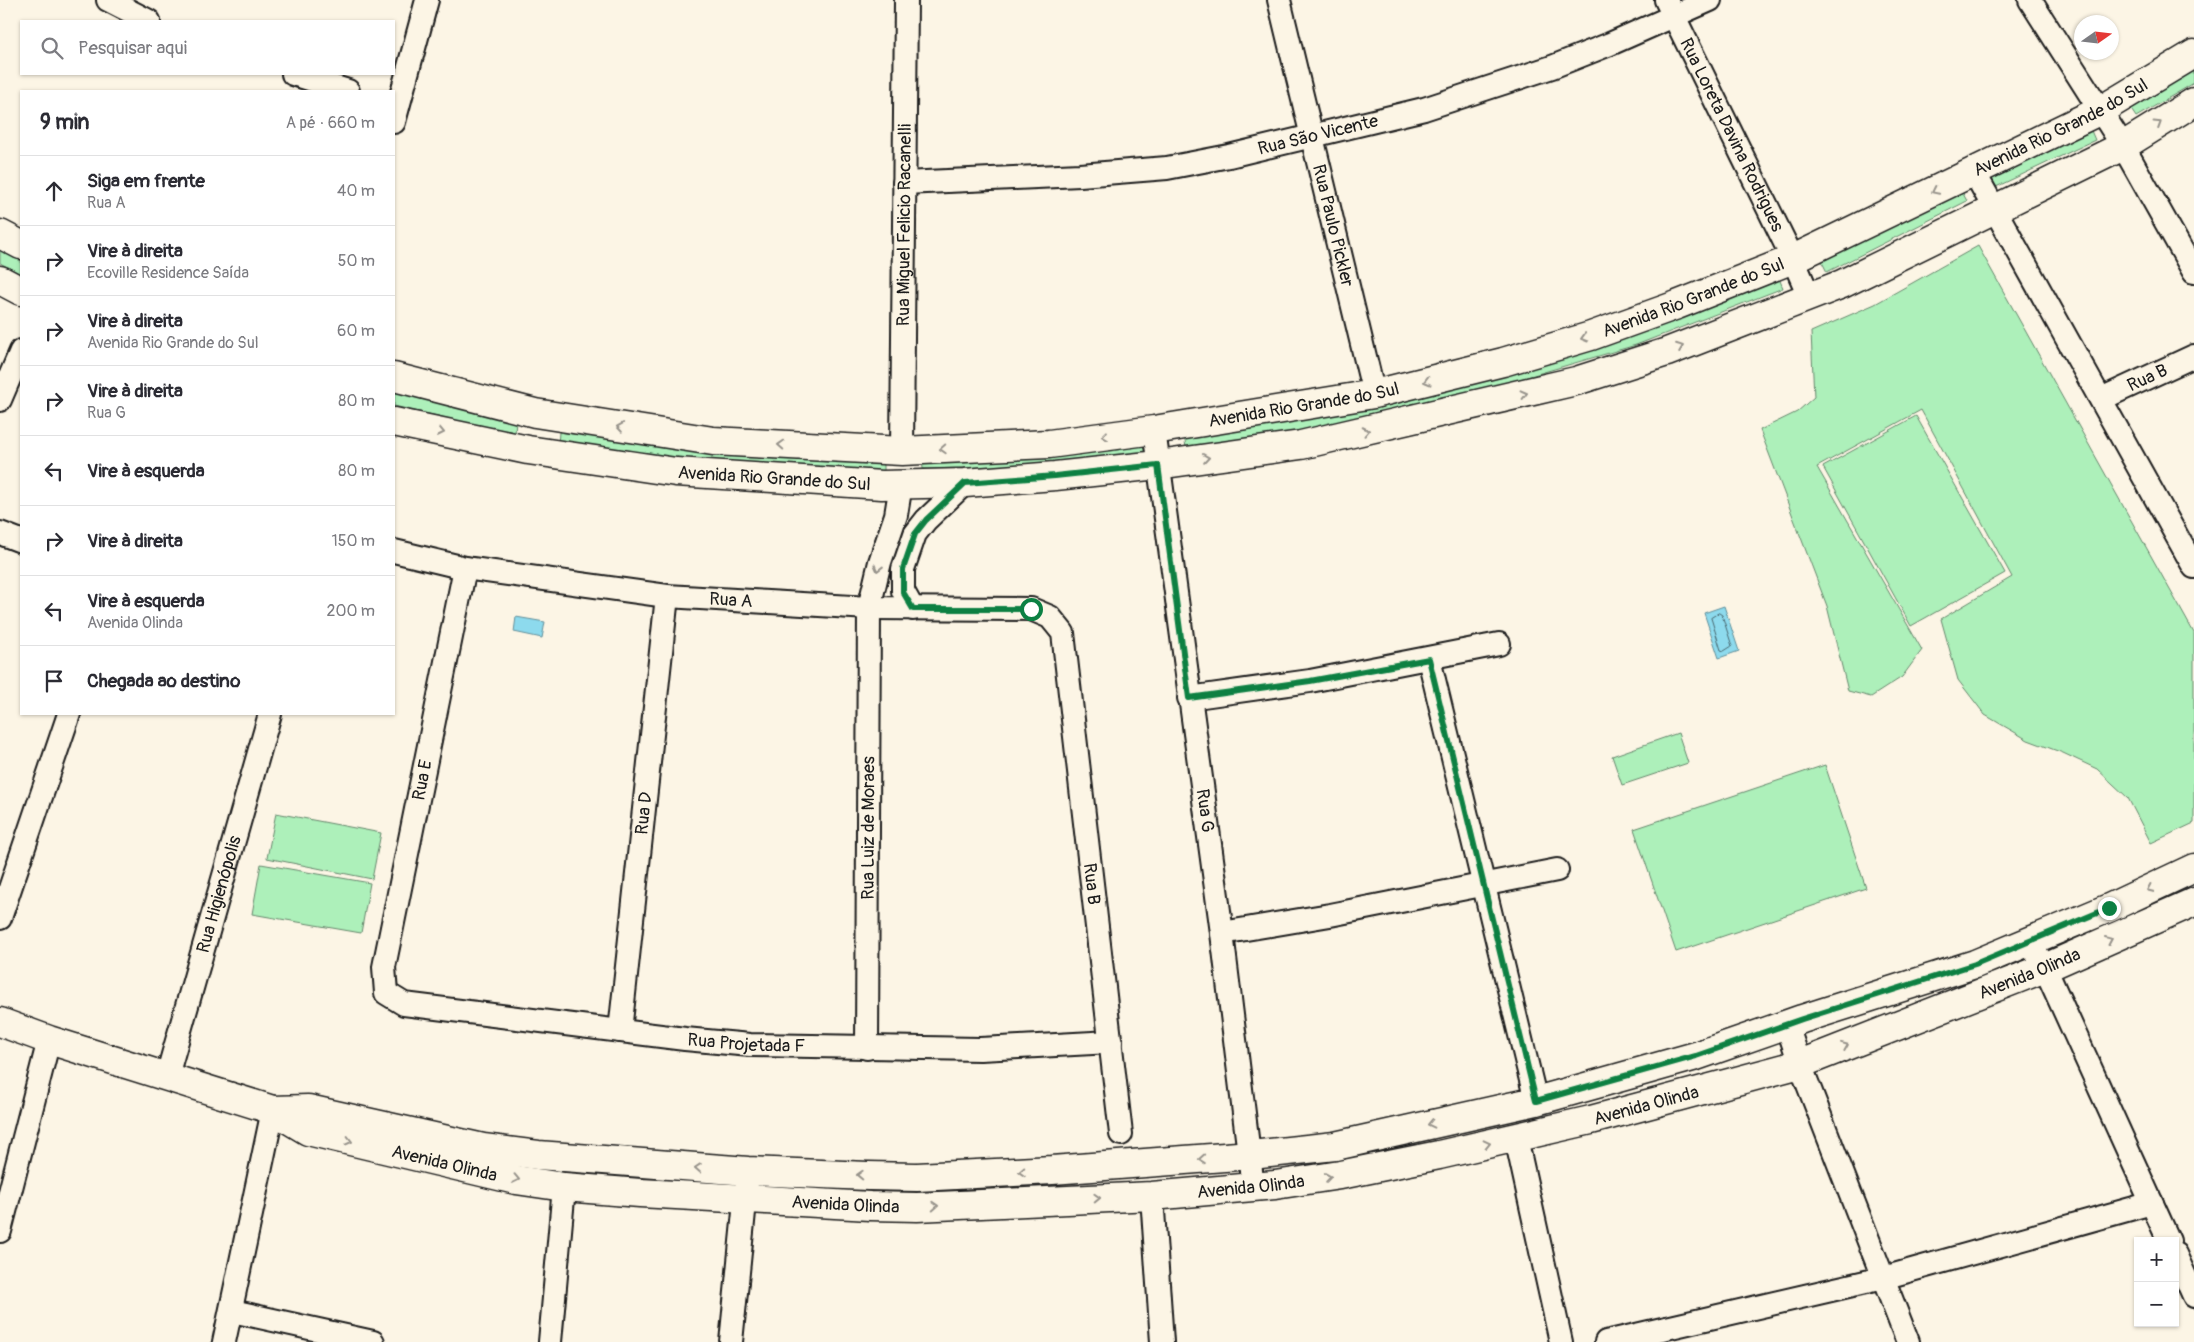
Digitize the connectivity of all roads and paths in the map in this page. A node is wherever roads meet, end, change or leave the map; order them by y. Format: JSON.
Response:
{"nodes":[{"id":1,"x":108,"y":0,"type":"edge"},
{"id":2,"x":427,"y":0,"type":"edge"},
{"id":3,"x":906,"y":0,"type":"edge"},
{"id":4,"x":1279,"y":0,"type":"edge"},
{"id":5,"x":1710,"y":0,"type":"edge"},
{"id":6,"x":2030,"y":0,"type":"edge"},
{"id":7,"x":1669,"y":8,"type":"edge"},
{"id":8,"x":147,"y":20,"type":"edge"},
{"id":9,"x":2194,"y":54,"type":"edge"},
{"id":10,"x":295,"y":75,"type":"edge"},
{"id":11,"x":345,"y":90,"type":"edge"},
{"id":12,"x":2194,"y":102,"type":"edge"},
{"id":13,"x":2101,"y":110,"type":"junction"},
{"id":14,"x":395,"y":112,"type":"edge"},
{"id":15,"x":1313,"y":136,"type":"junction"},
{"id":16,"x":2123,"y":146,"type":"junction"},
{"id":17,"x":1974,"y":172,"type":"junction"},
{"id":18,"x":904,"y":182,"type":"junction"},
{"id":19,"x":1994,"y":210,"type":"junction"},
{"id":20,"x":0,"y":234,"type":"edge"},
{"id":21,"x":20,"y":244,"type":"edge"},
{"id":22,"x":1793,"y":259,"type":"junction"},
{"id":23,"x":2194,"y":272,"type":"edge"},
{"id":24,"x":0,"y":280,"type":"edge"},
{"id":25,"x":20,"y":290,"type":"edge"},
{"id":26,"x":1810,"y":296,"type":"junction"},
{"id":27,"x":20,"y":353,"type":"edge"},
{"id":28,"x":2194,"y":356,"type":"edge"},
{"id":29,"x":395,"y":378,"type":"edge"},
{"id":30,"x":1374,"y":394,"type":"junction"},
{"id":31,"x":2101,"y":399,"type":"junction"},
{"id":32,"x":0,"y":400,"type":"edge"},
{"id":33,"x":535,"y":413,"type":"junction"},
{"id":34,"x":395,"y":422,"type":"edge"},
{"id":35,"x":1154,"y":430,"type":"junction"},
{"id":36,"x":528,"y":450,"type":"junction"},
{"id":37,"x":902,"y":451,"type":"junction"},
{"id":38,"x":1158,"y":465,"type":"junction"},
{"id":39,"x":965,"y":483,"type":"junction"},
{"id":40,"x":901,"y":484,"type":"junction"},
{"id":41,"x":896,"y":515,"type":"junction"},
{"id":42,"x":926,"y":520,"type":"junction"},
{"id":43,"x":0,"y":533,"type":"edge"},
{"id":44,"x":20,"y":541,"type":"edge"},
{"id":45,"x":395,"y":551,"type":"edge"},
{"id":46,"x":2194,"y":567,"type":"edge"},
{"id":47,"x":465,"y":568,"type":"junction"},
{"id":48,"x":667,"y":596,"type":"junction"},
{"id":49,"x":869,"y":608,"type":"junction"},
{"id":50,"x":913,"y":609,"type":"junction"},
{"id":51,"x":1063,"y":633,"type":"joint"},
{"id":52,"x":1499,"y":644,"type":"dead end"},
{"id":53,"x":1429,"y":659,"type":"junction"},
{"id":54,"x":1189,"y":698,"type":"junction"},
{"id":55,"x":70,"y":715,"type":"edge"},
{"id":56,"x":270,"y":715,"type":"edge"},
{"id":57,"x":2194,"y":868,"type":"edge"},
{"id":58,"x":1557,"y":870,"type":"dead end"},
{"id":59,"x":1483,"y":885,"type":"junction"},
{"id":60,"x":2194,"y":902,"type":"edge"},
{"id":61,"x":0,"y":918,"type":"edge"},
{"id":62,"x":1222,"y":933,"type":"junction"},
{"id":63,"x":2030,"y":941,"type":"junction"},
{"id":64,"x":2045,"y":968,"type":"junction"},
{"id":65,"x":386,"y":993,"type":"joint"},
{"id":66,"x":0,"y":1022,"type":"edge"},
{"id":67,"x":1786,"y":1024,"type":"junction"},
{"id":68,"x":620,"y":1031,"type":"junction"},
{"id":69,"x":49,"y":1040,"type":"junction"},
{"id":70,"x":1112,"y":1042,"type":"junction"},
{"id":71,"x":867,"y":1048,"type":"junction"},
{"id":72,"x":1800,"y":1064,"type":"junction"},
{"id":73,"x":1645,"y":1069,"type":"junction"},
{"id":74,"x":168,"y":1076,"type":"junction"},
{"id":75,"x":1536,"y":1101,"type":"junction"},
{"id":76,"x":1656,"y":1102,"type":"junction"},
{"id":77,"x":273,"y":1110,"type":"junction"},
{"id":78,"x":1121,"y":1134,"type":"dead end"},
{"id":79,"x":1516,"y":1138,"type":"junction"},
{"id":80,"x":1250,"y":1155,"type":"junction"},
{"id":81,"x":568,"y":1158,"type":"junction"},
{"id":82,"x":1052,"y":1170,"type":"junction"},
{"id":83,"x":748,"y":1171,"type":"junction"},
{"id":84,"x":564,"y":1187,"type":"junction"},
{"id":85,"x":1254,"y":1187,"type":"junction"},
{"id":86,"x":1152,"y":1196,"type":"junction"},
{"id":87,"x":746,"y":1200,"type":"junction"},
{"id":88,"x":1055,"y":1200,"type":"junction"},
{"id":89,"x":2152,"y":1203,"type":"junction"},
{"id":90,"x":0,"y":1231,"type":"edge"},
{"id":91,"x":2167,"y":1237,"type":"edge"},
{"id":92,"x":2179,"y":1263,"type":"edge"},
{"id":93,"x":1883,"y":1278,"type":"junction"},
{"id":94,"x":2194,"y":1296,"type":"edge"},
{"id":95,"x":232,"y":1311,"type":"junction"},
{"id":96,"x":224,"y":1342,"type":"edge"},
{"id":97,"x":373,"y":1342,"type":"edge"},
{"id":98,"x":550,"y":1342,"type":"edge"},
{"id":99,"x":731,"y":1342,"type":"edge"},
{"id":100,"x":1162,"y":1342,"type":"edge"},
{"id":101,"x":1561,"y":1342,"type":"edge"},
{"id":102,"x":1606,"y":1342,"type":"edge"},
{"id":103,"x":1908,"y":1342,"type":"edge"}],
"edges":[{"from":1,"to":8,"type":"street"},
{"from":2,"to":14,"type":"street"},
{"from":3,"to":18,"type":"street","name":"Rua Miguel Felicio Racanelli"},
{"from":4,"to":15,"type":"street","name":"Rua Paulo Pickler"},
{"from":5,"to":7,"type":"street","name":"Rua São Vicente"},
{"from":6,"to":13,"type":"street"},
{"from":7,"to":15,"type":"street","name":"Rua São Vicente"},
{"from":7,"to":22,"type":"street","name":"Rua Loreta Davina Rodrigues"},
{"from":9,"to":13,"type":"street","name":"Avenida Rio Grande do Sul"},
{"from":10,"to":11,"type":"street"},
{"from":16,"to":12,"type":"street","name":"Avenida Rio Grande do Sul","one_way":true},
{"from":13,"to":16,"type":"street"},
{"from":13,"to":17,"type":"street","name":"Avenida Rio Grande do Sul"},
{"from":15,"to":18,"type":"street","name":"Rua São Vicente"},
{"from":15,"to":30,"type":"street","name":"Rua Paulo Pickler"},
{"from":16,"to":19,"type":"street","name":"Avenida Rio Grande do Sul"},
{"from":16,"to":23,"type":"street"},
{"from":17,"to":19,"type":"street"},
{"from":17,"to":22,"type":"street","name":"Avenida Rio Grande do Sul","one_way":true},
{"from":18,"to":37,"type":"street","name":"Rua Miguel Felicio Racanelli"},
{"from":19,"to":26,"type":"street","name":"Avenida Rio Grande do Sul"},
{"from":19,"to":31,"type":"street"},
{"from":20,"to":21,"type":"street"},
{"from":22,"to":26,"type":"street","name":"Rua Loreta Davina Rodrigues"},
{"from":22,"to":30,"type":"street","name":"Avenida Rio Grande do Sul","one_way":true},
{"from":24,"to":25,"type":"street"},
{"from":38,"to":26,"type":"street","name":"Avenida Rio Grande do Sul","one_way":true},
{"from":27,"to":32,"type":"street"},
{"from":28,"to":31,"type":"street","name":"Rua B"},
{"from":29,"to":33,"type":"street","name":"Avenida Rio Grande do Sul"},
{"from":30,"to":35,"type":"street","name":"Avenida Rio Grande do Sul"},
{"from":31,"to":46,"type":"street"},
{"from":33,"to":36,"type":"street"},
{"from":37,"to":33,"type":"street","name":"Avenida Rio Grande do Sul","one_way":true},
{"from":34,"to":36,"type":"street","name":"Avenida Rio Grande do Sul","one_way":true},
{"from":35,"to":37,"type":"street","name":"Avenida Rio Grande do Sul","one_way":true},
{"from":35,"to":38,"type":"street"},
{"from":36,"to":40,"type":"street","name":"Avenida Rio Grande do Sul"},
{"from":37,"to":40,"type":"street"},
{"from":38,"to":39,"type":"street","name":"Avenida Rio Grande do Sul"},
{"from":38,"to":54,"type":"street","name":"Rua G"},
{"from":39,"to":40,"type":"street","name":"Avenida Rio Grande do Sul"},
{"from":39,"to":42,"type":"street"},
{"from":40,"to":41,"type":"street","name":"Rua Luiz de Moraes"},
{"from":41,"to":42,"type":"street"},
{"from":41,"to":49,"type":"street","name":"Rua Luiz de Moraes","one_way":true},
{"from":42,"to":50,"type":"street"},
{"from":43,"to":44,"type":"street"},
{"from":45,"to":47,"type":"street","name":"Rua A"},
{"from":47,"to":48,"type":"street","name":"Rua A"},
{"from":47,"to":65,"type":"street","name":"Rua E"},
{"from":48,"to":49,"type":"street","name":"Rua A"},
{"from":48,"to":68,"type":"street","name":"Rua D"},
{"from":49,"to":50,"type":"street","name":"Rua A"},
{"from":49,"to":71,"type":"street","name":"Rua Luiz de Moraes"},
{"from":50,"to":51,"type":"street","name":"Rua A"},
{"from":51,"to":70,"type":"street","name":"Rua B"},
{"from":52,"to":53,"type":"street"},
{"from":53,"to":54,"type":"street"},
{"from":53,"to":59,"type":"street"},
{"from":54,"to":62,"type":"street","name":"Rua G"},
{"from":55,"to":61,"type":"street"},
{"from":56,"to":74,"type":"street","name":"Rua Higienópolis"},
{"from":57,"to":63,"type":"street","name":"Avenida Olinda","one_way":true},
{"from":58,"to":59,"type":"street"},
{"from":59,"to":62,"type":"street"},
{"from":59,"to":75,"type":"street"},
{"from":64,"to":60,"type":"street","name":"Avenida Olinda","one_way":true},
{"from":62,"to":80,"type":"street","name":"Rua G"},
{"from":63,"to":64,"type":"street"},
{"from":63,"to":67,"type":"street","name":"Avenida Olinda"},
{"from":72,"to":64,"type":"street","name":"Avenida Olinda","one_way":true},
{"from":64,"to":89,"type":"street"},
{"from":65,"to":68,"type":"street","name":"Rua Projetada F"},
{"from":66,"to":69,"type":"street","name":"Avenida Olinda"},
{"from":67,"to":72,"type":"street"},
{"from":67,"to":73,"type":"street","name":"Avenida Olinda"},
{"from":68,"to":71,"type":"street","name":"Rua Projetada F"},
{"from":69,"to":74,"type":"street","name":"Avenida Olinda"},
{"from":69,"to":90,"type":"street"},
{"from":70,"to":71,"type":"street","name":"Rua Projetada F"},
{"from":70,"to":78,"type":"street","name":"Rua B"},
{"from":72,"to":76,"type":"street","name":"Avenida Olinda"},
{"from":72,"to":93,"type":"street"},
{"from":73,"to":75,"type":"street","name":"Avenida Olinda"},
{"from":73,"to":76,"type":"street"},
{"from":74,"to":77,"type":"street","name":"Avenida Olinda"},
{"from":75,"to":80,"type":"street","name":"Avenida Olinda","one_way":true},
{"from":76,"to":79,"type":"street","name":"Avenida Olinda"},
{"from":77,"to":81,"type":"street","name":"Avenida Olinda"},
{"from":77,"to":84,"type":"street","name":"Avenida Olinda","one_way":true},
{"from":77,"to":95,"type":"street"},
{"from":85,"to":79,"type":"street","name":"Avenida Olinda","one_way":true},
{"from":79,"to":101,"type":"street"},
{"from":80,"to":82,"type":"street","name":"Avenida Olinda","one_way":true},
{"from":80,"to":85,"type":"street","name":"Rua G"},
{"from":83,"to":81,"type":"street","name":"Avenida Olinda","one_way":true},
{"from":81,"to":84,"type":"street"},
{"from":82,"to":83,"type":"street","name":"Avenida Olinda","one_way":true},
{"from":82,"to":88,"type":"street"},
{"from":83,"to":87,"type":"street"},
{"from":84,"to":87,"type":"street","name":"Avenida Olinda"},
{"from":84,"to":98,"type":"street"},
{"from":85,"to":86,"type":"street","name":"Avenida Olinda"},
{"from":88,"to":86,"type":"street","name":"Avenida Olinda","one_way":true},
{"from":86,"to":100,"type":"street"},
{"from":87,"to":88,"type":"street","name":"Avenida Olinda","one_way":true},
{"from":87,"to":99,"type":"street"},
{"from":89,"to":91,"type":"street"},
{"from":89,"to":93,"type":"street"},
{"from":92,"to":94,"type":"street"},
{"from":93,"to":102,"type":"street"},
{"from":93,"to":103,"type":"street"},
{"from":95,"to":96,"type":"street"},
{"from":95,"to":97,"type":"street"}]}
